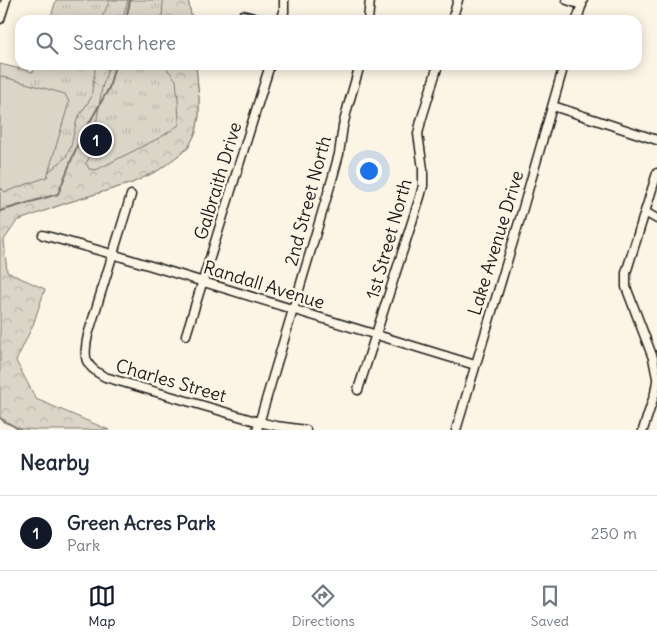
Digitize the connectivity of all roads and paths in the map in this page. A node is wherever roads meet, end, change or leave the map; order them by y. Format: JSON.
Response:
{"nodes":[{"id":1,"x":6,"y":0,"type":"edge"},
{"id":2,"x":284,"y":0,"type":"edge"},
{"id":3,"x":370,"y":0,"type":"edge"},
{"id":4,"x":458,"y":0,"type":"edge"},
{"id":5,"x":567,"y":0,"type":"edge"},
{"id":6,"x":582,"y":2,"type":"edge"},
{"id":7,"x":283,"y":15,"type":"edge"},
{"id":8,"x":368,"y":15,"type":"edge"},
{"id":9,"x":454,"y":15,"type":"edge"},
{"id":10,"x":578,"y":15,"type":"edge"},
{"id":11,"x":0,"y":19,"type":"edge"},
{"id":12,"x":268,"y":70,"type":"edge"},
{"id":13,"x":359,"y":70,"type":"edge"},
{"id":14,"x":436,"y":70,"type":"edge"},
{"id":15,"x":563,"y":70,"type":"edge"},
{"id":16,"x":552,"y":106,"type":"junction"},
{"id":17,"x":657,"y":140,"type":"edge"},
{"id":18,"x":657,"y":173,"type":"edge"},
{"id":19,"x":131,"y":195,"type":"dead end"},
{"id":20,"x":645,"y":212,"type":"junction"},
{"id":21,"x":657,"y":219,"type":"edge"},
{"id":22,"x":43,"y":236,"type":"dead end"},
{"id":23,"x":112,"y":254,"type":"junction"},
{"id":24,"x":202,"y":282,"type":"junction"},
{"id":25,"x":292,"y":309,"type":"junction"},
{"id":26,"x":186,"y":335,"type":"dead end"},
{"id":27,"x":376,"y":335,"type":"junction"},
{"id":28,"x":475,"y":365,"type":"junction"},
{"id":29,"x":657,"y":380,"type":"edge"},
{"id":30,"x":358,"y":390,"type":"dead end"},
{"id":31,"x":259,"y":422,"type":"junction"},
{"id":32,"x":256,"y":430,"type":"edge"},
{"id":33,"x":306,"y":430,"type":"edge"},
{"id":34,"x":456,"y":430,"type":"edge"},
{"id":35,"x":643,"y":430,"type":"edge"}],
"edges":[{"from":1,"to":11,"type":"street"},
{"from":2,"to":7,"type":"street"},
{"from":3,"to":8,"type":"street"},
{"from":4,"to":9,"type":"street"},
{"from":5,"to":6,"type":"street"},
{"from":6,"to":10,"type":"street"},
{"from":12,"to":24,"type":"street","name":"Galbraith Drive"},
{"from":13,"to":25,"type":"street","name":"2nd Street North"},
{"from":14,"to":27,"type":"street","name":"1st Street North"},
{"from":15,"to":16,"type":"street","name":"Lake Avenue Drive"},
{"from":16,"to":17,"type":"street"},
{"from":16,"to":28,"type":"street","name":"Lake Avenue Drive"},
{"from":18,"to":20,"type":"street"},
{"from":19,"to":23,"type":"street","name":"Charles Street"},
{"from":20,"to":21,"type":"street"},
{"from":20,"to":29,"type":"street"},
{"from":22,"to":23,"type":"street","name":"Randall Avenue"},
{"from":23,"to":24,"type":"street","name":"Randall Avenue"},
{"from":23,"to":31,"type":"street","name":"Charles Street"},
{"from":24,"to":25,"type":"street","name":"Randall Avenue"},
{"from":24,"to":26,"type":"street","name":"Galbraith Drive"},
{"from":25,"to":27,"type":"street","name":"Randall Avenue"},
{"from":25,"to":31,"type":"street","name":"2nd Street North"},
{"from":27,"to":28,"type":"street","name":"Randall Avenue"},
{"from":27,"to":30,"type":"street","name":"1st Street North"},
{"from":28,"to":34,"type":"street","name":"Lake Avenue Drive"},
{"from":29,"to":35,"type":"street"},
{"from":31,"to":32,"type":"street","name":"2nd Street North"},
{"from":31,"to":33,"type":"street","name":"Charles Street"}]}
